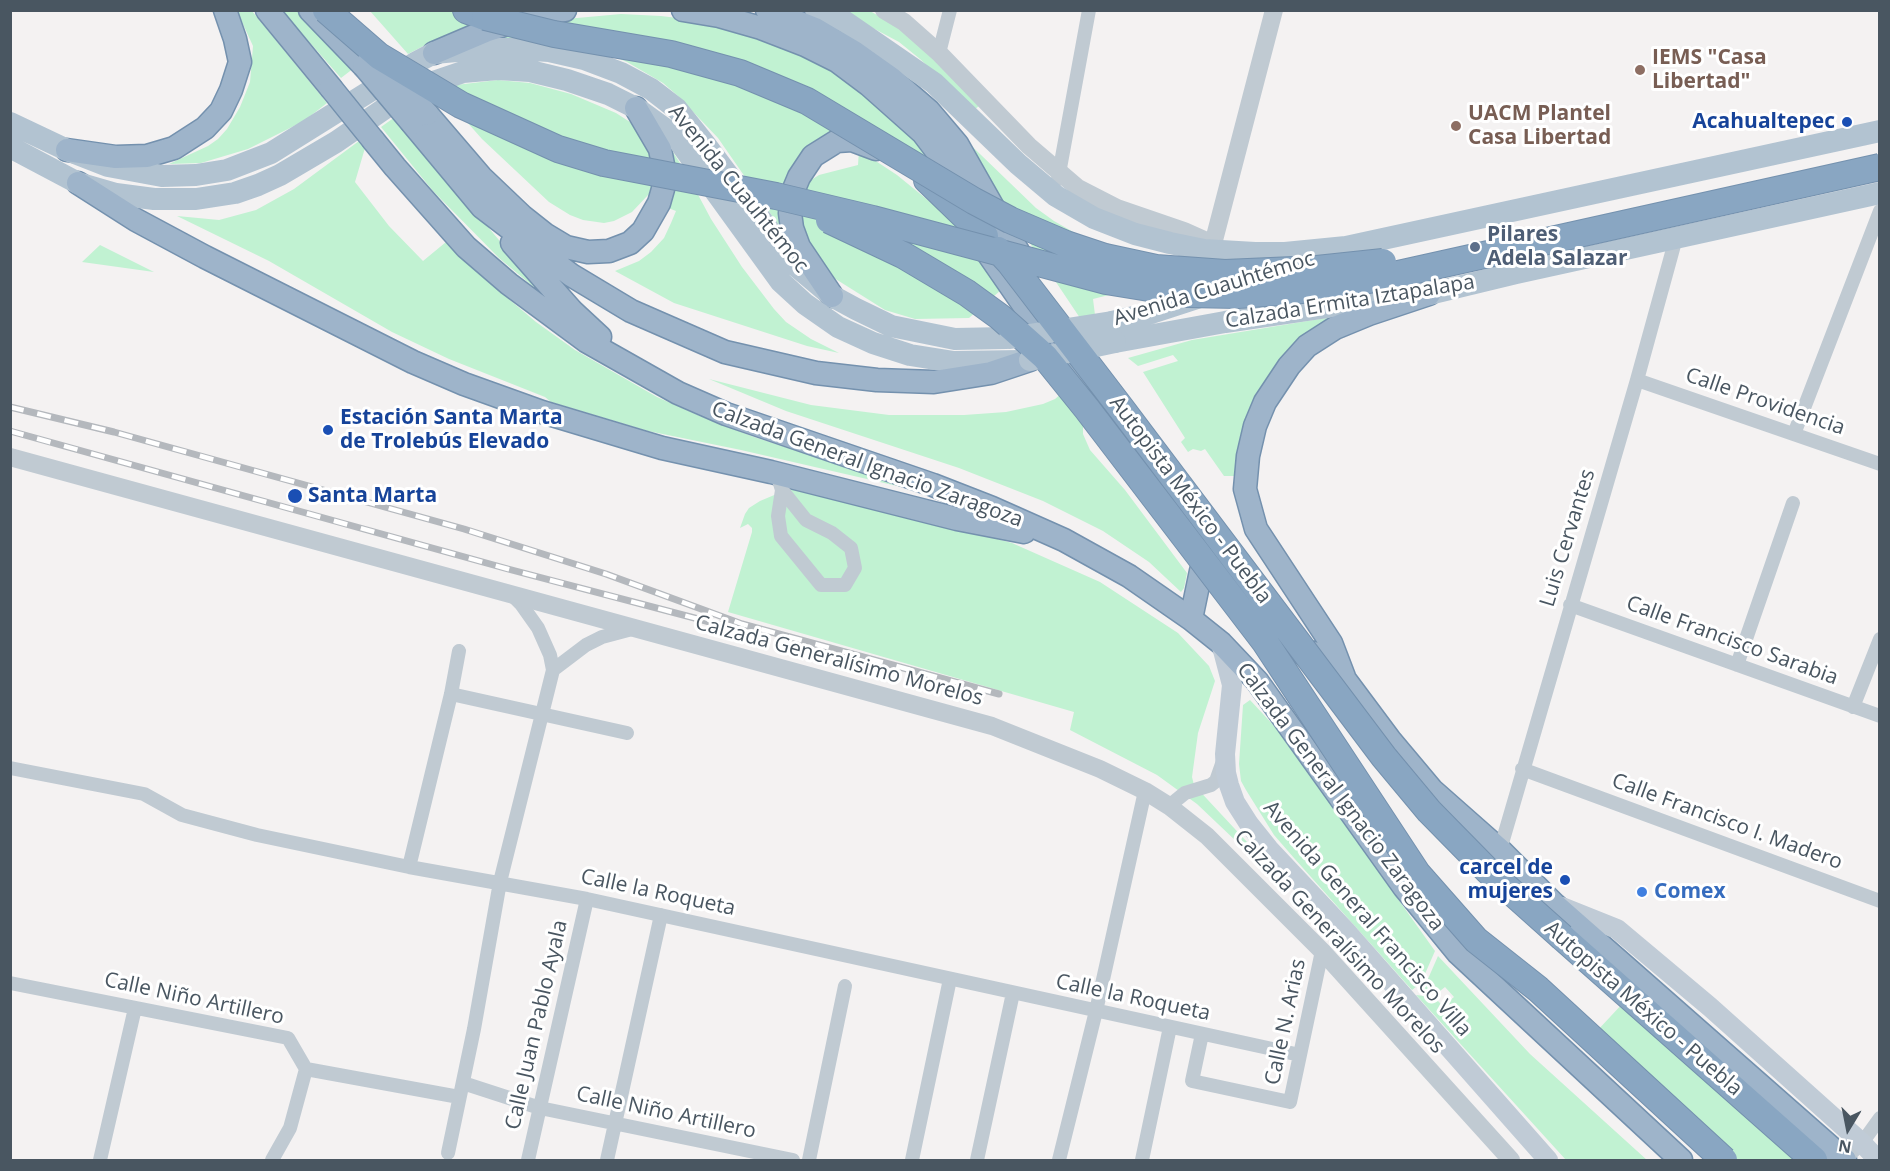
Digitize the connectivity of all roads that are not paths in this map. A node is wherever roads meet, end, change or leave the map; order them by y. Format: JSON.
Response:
{"nodes":[{"id":1,"x":225,"y":10,"type":"edge"},
{"id":2,"x":267,"y":10,"type":"edge"},
{"id":3,"x":310,"y":10,"type":"edge"},
{"id":4,"x":326,"y":10,"type":"edge"},
{"id":5,"x":337,"y":10,"type":"edge"},
{"id":6,"x":466,"y":10,"type":"edge"},
{"id":7,"x":565,"y":10,"type":"edge"},
{"id":8,"x":683,"y":10,"type":"edge"},
{"id":9,"x":767,"y":10,"type":"edge"},
{"id":10,"x":816,"y":10,"type":"edge"},
{"id":11,"x":884,"y":10,"type":"edge"},
{"id":12,"x":950,"y":10,"type":"edge"},
{"id":13,"x":1089,"y":10,"type":"edge"},
{"id":14,"x":1274,"y":10,"type":"edge"},
{"id":15,"x":434,"y":53,"type":"junction"},
{"id":16,"x":939,"y":53,"type":"junction"},
{"id":17,"x":374,"y":61,"type":"junction"},
{"id":18,"x":636,"y":108,"type":"junction"},
{"id":19,"x":419,"y":119,"type":"junction"},
{"id":20,"x":11,"y":123,"type":"edge"},
{"id":21,"x":993,"y":126,"type":"junction"},
{"id":22,"x":1880,"y":131,"type":"edge"},
{"id":23,"x":883,"y":146,"type":"junction"},
{"id":24,"x":10,"y":147,"type":"edge"},
{"id":25,"x":67,"y":150,"type":"junction"},
{"id":26,"x":1880,"y":151,"type":"edge"},
{"id":27,"x":1880,"y":167,"type":"edge"},
{"id":28,"x":1059,"y":173,"type":"junction"},
{"id":29,"x":78,"y":183,"type":"junction"},
{"id":30,"x":1880,"y":193,"type":"edge"},
{"id":31,"x":776,"y":196,"type":"junction"},
{"id":32,"x":1056,"y":196,"type":"junction"},
{"id":33,"x":482,"y":207,"type":"junction"},
{"id":34,"x":1880,"y":211,"type":"edge"},
{"id":35,"x":1408,"y":232,"type":"junction"},
{"id":36,"x":1676,"y":238,"type":"junction"},
{"id":37,"x":1213,"y":247,"type":"junction"},
{"id":38,"x":1346,"y":247,"type":"junction"},
{"id":39,"x":1429,"y":294,"type":"junction"},
{"id":40,"x":832,"y":296,"type":"junction"},
{"id":41,"x":1405,"y":298,"type":"junction"},
{"id":42,"x":1113,"y":332,"type":"junction"},
{"id":43,"x":1037,"y":359,"type":"junction"},
{"id":44,"x":634,"y":369,"type":"junction"},
{"id":45,"x":1637,"y":380,"type":"junction"},
{"id":46,"x":1794,"y":434,"type":"junction"},
{"id":47,"x":10,"y":457,"type":"edge"},
{"id":48,"x":33,"y":463,"type":"junction"},
{"id":49,"x":1880,"y":464,"type":"edge"},
{"id":50,"x":10,"y":466,"type":"edge"},
{"id":51,"x":779,"y":482,"type":"junction"},
{"id":52,"x":1793,"y":503,"type":"dead end"},
{"id":53,"x":1064,"y":540,"type":"junction"},
{"id":54,"x":1201,"y":571,"type":"junction"},
{"id":55,"x":511,"y":594,"type":"junction"},
{"id":56,"x":1570,"y":604,"type":"junction"},
{"id":57,"x":1191,"y":619,"type":"junction"},
{"id":58,"x":636,"y":628,"type":"junction"},
{"id":59,"x":1880,"y":639,"type":"edge"},
{"id":60,"x":1299,"y":640,"type":"junction"},
{"id":61,"x":1221,"y":643,"type":"junction"},
{"id":62,"x":459,"y":651,"type":"dead end"},
{"id":63,"x":1737,"y":665,"type":"junction"},
{"id":64,"x":553,"y":670,"type":"junction"},
{"id":65,"x":1346,"y":681,"type":"junction"},
{"id":66,"x":451,"y":694,"type":"junction"},
{"id":67,"x":1853,"y":707,"type":"junction"},
{"id":68,"x":542,"y":713,"type":"junction"},
{"id":69,"x":1880,"y":716,"type":"edge"},
{"id":70,"x":627,"y":733,"type":"dead end"},
{"id":71,"x":1225,"y":753,"type":"junction"},
{"id":72,"x":1311,"y":758,"type":"junction"},
{"id":73,"x":10,"y":768,"type":"edge"},
{"id":74,"x":1522,"y":770,"type":"junction"},
{"id":75,"x":1145,"y":791,"type":"junction"},
{"id":76,"x":1169,"y":806,"type":"junction"},
{"id":77,"x":1500,"y":850,"type":"junction"},
{"id":78,"x":409,"y":867,"type":"junction"},
{"id":79,"x":500,"y":882,"type":"junction"},
{"id":80,"x":587,"y":899,"type":"junction"},
{"id":81,"x":1880,"y":901,"type":"edge"},
{"id":82,"x":1556,"y":905,"type":"junction"},
{"id":83,"x":661,"y":915,"type":"junction"},
{"id":84,"x":1322,"y":951,"type":"junction"},
{"id":85,"x":950,"y":978,"type":"junction"},
{"id":86,"x":10,"y":983,"type":"edge"},
{"id":87,"x":845,"y":986,"type":"dead end"},
{"id":88,"x":1014,"y":993,"type":"junction"},
{"id":89,"x":135,"y":1008,"type":"junction"},
{"id":90,"x":1096,"y":1011,"type":"junction"},
{"id":91,"x":1170,"y":1027,"type":"junction"},
{"id":92,"x":1202,"y":1034,"type":"junction"},
{"id":93,"x":1300,"y":1055,"type":"junction"},
{"id":94,"x":306,"y":1069,"type":"junction"},
{"id":95,"x":463,"y":1083,"type":"junction"},
{"id":96,"x":459,"y":1097,"type":"junction"},
{"id":97,"x":540,"y":1108,"type":"junction"},
{"id":98,"x":1880,"y":1118,"type":"edge"},
{"id":99,"x":615,"y":1124,"type":"junction"},
{"id":100,"x":1871,"y":1145,"type":"edge"},
{"id":101,"x":448,"y":1153,"type":"dead end"},
{"id":102,"x":1844,"y":1160,"type":"edge"},
{"id":103,"x":100,"y":1161,"type":"edge"},
{"id":104,"x":272,"y":1161,"type":"edge"},
{"id":105,"x":528,"y":1161,"type":"edge"},
{"id":106,"x":607,"y":1161,"type":"edge"},
{"id":107,"x":793,"y":1161,"type":"edge"},
{"id":108,"x":809,"y":1161,"type":"edge"},
{"id":109,"x":912,"y":1161,"type":"edge"},
{"id":110,"x":977,"y":1161,"type":"edge"},
{"id":111,"x":1059,"y":1161,"type":"edge"},
{"id":112,"x":1142,"y":1161,"type":"edge"},
{"id":113,"x":1512,"y":1161,"type":"edge"},
{"id":114,"x":1548,"y":1161,"type":"edge"},
{"id":115,"x":1681,"y":1161,"type":"edge"},
{"id":116,"x":1724,"y":1161,"type":"edge"},
{"id":117,"x":1814,"y":1161,"type":"edge"},
{"id":118,"x":1878,"y":1161,"type":"edge"}],
"edges":[{"from":1,"to":25,"type":"highway"},
{"from":2,"to":44,"type":"highway","name":"Calzada General Ignacio Zaragoza","bridge":true},
{"from":3,"to":17,"type":"highway"},
{"from":4,"to":17,"type":"highway","bridge":true},
{"from":5,"to":17,"type":"highway"},
{"from":6,"to":23,"type":"highway","name":"Autopista México - Puebla","bridge":true},
{"from":7,"to":15,"type":"highway"},
{"from":8,"to":60,"type":"highway"},
{"from":9,"to":60,"type":"highway"},
{"from":10,"to":21,"type":"main road"},
{"from":11,"to":16,"type":"street"},
{"from":12,"to":16,"type":"street"},
{"from":13,"to":28,"type":"street"},
{"from":14,"to":37,"type":"street"},
{"from":15,"to":25,"type":"main road","name":"Avenida Cuauhtémoc"},
{"from":15,"to":40,"type":"main road","name":"Avenida Cuauhtémoc"},
{"from":16,"to":21,"type":"street"},
{"from":17,"to":19,"type":"highway","bridge":true},
{"from":17,"to":31,"type":"highway","bridge":true},
{"from":18,"to":19,"type":"highway"},
{"from":18,"to":29,"type":"main road","name":"Avenida Cuauhtémoc"},
{"from":18,"to":43,"type":"main road","name":"Avenida Cuauhtémoc"},
{"from":19,"to":33,"type":"highway"},
{"from":20,"to":25,"type":"main road","name":"Avenida Cuauhtémoc"},
{"from":21,"to":28,"type":"street"},
{"from":21,"to":32,"type":"main road"},
{"from":22,"to":35,"type":"main road"},
{"from":23,"to":26,"type":"highway","bridge":true},
{"from":23,"to":117,"type":"highway","name":"Autopista México - Puebla","bridge":true},
{"from":24,"to":29,"type":"main road","name":"Avenida Cuauhtémoc"},
{"from":27,"to":31,"type":"highway","bridge":true},
{"from":28,"to":32,"type":"street"},
{"from":28,"to":37,"type":"street"},
{"from":29,"to":51,"type":"highway"},
{"from":30,"to":36,"type":"main road","name":"Calzada Ermita Iztapalapa"},
{"from":31,"to":43,"type":"highway","name":"Autopista México - Puebla","bridge":true},
{"from":32,"to":37,"type":"main road"},
{"from":33,"to":43,"type":"highway"},
{"from":33,"to":44,"type":"highway"},
{"from":34,"to":46,"type":"street"},
{"from":35,"to":38,"type":"main road"},
{"from":35,"to":41,"type":"main road"},
{"from":36,"to":39,"type":"main road","name":"Calzada Ermita Iztapalapa"},
{"from":36,"to":45,"type":"street","name":"Luis Cervantes"},
{"from":37,"to":38,"type":"main road"},
{"from":38,"to":42,"type":"main road","name":"Avenida Cuauhtémoc"},
{"from":39,"to":41,"type":"main road","name":"Calzada Ermita Iztapalapa"},
{"from":39,"to":65,"type":"highway"},
{"from":40,"to":42,"type":"main road","name":"Avenida Cuauhtémoc","bridge":true},
{"from":40,"to":54,"type":"highway"},
{"from":41,"to":42,"type":"main road","name":"Calzada Ermita Iztapalapa"},
{"from":42,"to":43,"type":"main road","name":"Calzada Ermita Iztapalapa","bridge":true},
{"from":43,"to":116,"type":"highway","name":"Autopista México - Puebla","bridge":true},
{"from":44,"to":53,"type":"highway","name":"Calzada General Ignacio Zaragoza"},
{"from":45,"to":46,"type":"street","name":"Calle Providencia"},
{"from":45,"to":56,"type":"street","name":"Luis Cervantes"},
{"from":46,"to":49,"type":"street","name":"Calle Providencia"},
{"from":47,"to":48,"type":"street","name":"Calzada Generalísimo Morelos"},
{"from":48,"to":50,"type":"street"},
{"from":48,"to":55,"type":"street","name":"Calzada Generalísimo Morelos"},
{"from":51,"to":51,"type":"street"},
{"from":51,"to":53,"type":"highway"},
{"from":52,"to":63,"type":"street"},
{"from":53,"to":57,"type":"highway","name":"Calzada General Ignacio Zaragoza"},
{"from":54,"to":57,"type":"highway"},
{"from":54,"to":72,"type":"highway"},
{"from":55,"to":58,"type":"street","name":"Calzada Generalísimo Morelos"},
{"from":55,"to":64,"type":"street"},
{"from":56,"to":63,"type":"street","name":"Calle Francisco Sarabia"},
{"from":56,"to":74,"type":"street","name":"Luis Cervantes"},
{"from":57,"to":61,"type":"highway","name":"Calzada General Ignacio Zaragoza"},
{"from":58,"to":64,"type":"street"},
{"from":58,"to":75,"type":"street","name":"Calzada Generalísimo Morelos"},
{"from":59,"to":67,"type":"street"},
{"from":60,"to":65,"type":"highway"},
{"from":61,"to":71,"type":"main road","name":"Avenida General Francisco Villa"},
{"from":61,"to":72,"type":"highway","name":"Calzada General Ignacio Zaragoza"},
{"from":62,"to":66,"type":"street"},
{"from":63,"to":67,"type":"street","name":"Calle Francisco Sarabia"},
{"from":64,"to":68,"type":"street"},
{"from":65,"to":77,"type":"highway"},
{"from":66,"to":68,"type":"street"},
{"from":66,"to":78,"type":"street"},
{"from":67,"to":69,"type":"street","name":"Calle Francisco Sarabia"},
{"from":68,"to":70,"type":"street"},
{"from":68,"to":79,"type":"street"},
{"from":71,"to":76,"type":"street"},
{"from":71,"to":114,"type":"main road","name":"Avenida General Francisco Villa"},
{"from":72,"to":115,"type":"highway","name":"Calzada General Ignacio Zaragoza"},
{"from":73,"to":78,"type":"street","name":"Calle la Roqueta"},
{"from":74,"to":77,"type":"street","name":"Luis Cervantes"},
{"from":74,"to":81,"type":"street","name":"Calle Francisco I. Madero"},
{"from":75,"to":76,"type":"street","name":"Calzada Generalísimo Morelos"},
{"from":75,"to":90,"type":"street"},
{"from":76,"to":84,"type":"street","name":"Calzada Generalísimo Morelos"},
{"from":77,"to":82,"type":"highway"},
{"from":78,"to":79,"type":"street","name":"Calle la Roqueta"},
{"from":79,"to":80,"type":"street","name":"Calle la Roqueta"},
{"from":79,"to":95,"type":"street"},
{"from":80,"to":83,"type":"street","name":"Calle la Roqueta"},
{"from":80,"to":97,"type":"street","name":"Calle Juan Pablo Ayala"},
{"from":82,"to":100,"type":"main road"},
{"from":82,"to":102,"type":"highway"},
{"from":83,"to":85,"type":"street","name":"Calle la Roqueta"},
{"from":83,"to":99,"type":"street"},
{"from":84,"to":93,"type":"street","name":"Calle N. Arias"},
{"from":84,"to":113,"type":"street","name":"Calzada Generalísimo Morelos"},
{"from":85,"to":88,"type":"street","name":"Calle la Roqueta"},
{"from":85,"to":109,"type":"street"},
{"from":86,"to":89,"type":"street","name":"Calle Niño Artillero"},
{"from":87,"to":108,"type":"street"},
{"from":88,"to":90,"type":"street","name":"Calle la Roqueta"},
{"from":88,"to":110,"type":"street"},
{"from":89,"to":94,"type":"street","name":"Calle Niño Artillero"},
{"from":89,"to":103,"type":"street"},
{"from":90,"to":91,"type":"street","name":"Calle la Roqueta"},
{"from":90,"to":111,"type":"street"},
{"from":91,"to":92,"type":"street","name":"Calle la Roqueta"},
{"from":91,"to":112,"type":"street"},
{"from":92,"to":93,"type":"street","name":"Calle la Roqueta"},
{"from":92,"to":93,"type":"street","name":"Calle N. Arias"},
{"from":94,"to":96,"type":"street"},
{"from":94,"to":104,"type":"street"},
{"from":95,"to":96,"type":"street"},
{"from":95,"to":97,"type":"street","name":"Calle Niño Artillero"},
{"from":96,"to":101,"type":"street"},
{"from":97,"to":99,"type":"street","name":"Calle Niño Artillero"},
{"from":97,"to":105,"type":"street","name":"Calle Juan Pablo Ayala"},
{"from":98,"to":100,"type":"street"},
{"from":99,"to":106,"type":"street"},
{"from":99,"to":107,"type":"street","name":"Calle Niño Artillero"},
{"from":100,"to":102,"type":"street"},
{"from":100,"to":118,"type":"main road"}]}
